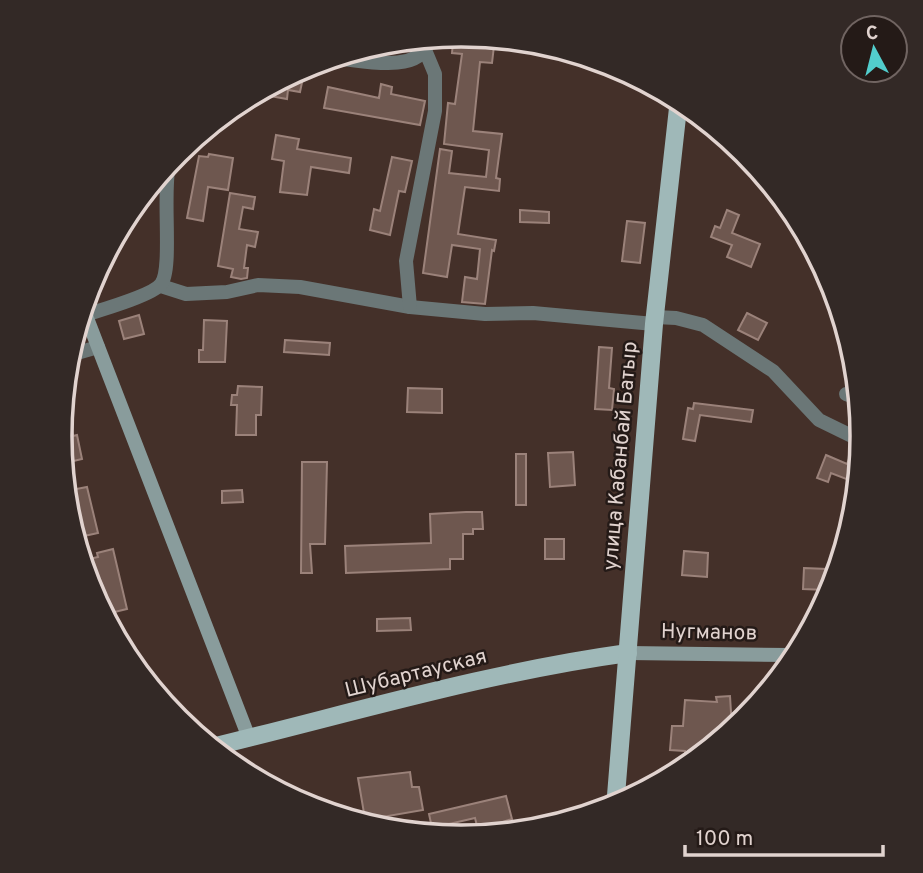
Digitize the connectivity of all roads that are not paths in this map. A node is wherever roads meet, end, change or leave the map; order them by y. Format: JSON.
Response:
{"nodes":[{"id":1,"x":427,"y":49,"type":"edge"},
{"id":2,"x":423,"y":50,"type":"edge"},
{"id":3,"x":363,"y":61,"type":"edge"},
{"id":4,"x":677,"y":113,"type":"edge"},
{"id":5,"x":168,"y":182,"type":"edge"},
{"id":6,"x":161,"y":286,"type":"junction"},
{"id":7,"x":410,"y":307,"type":"junction"},
{"id":8,"x":93,"y":311,"type":"edge"},
{"id":9,"x":655,"y":321,"type":"junction"},
{"id":10,"x":89,"y":325,"type":"edge"},
{"id":11,"x":98,"y":347,"type":"junction"},
{"id":12,"x":82,"y":351,"type":"edge"},
{"id":13,"x":851,"y":436,"type":"edge"},
{"id":14,"x":628,"y":653,"type":"junction"},
{"id":15,"x":784,"y":655,"type":"edge"},
{"id":16,"x":249,"y":738,"type":"junction"},
{"id":17,"x":224,"y":744,"type":"edge"},
{"id":18,"x":616,"y":793,"type":"edge"}],
"edges":[{"from":1,"to":7,"type":"street"},
{"from":2,"to":3,"type":"street"},
{"from":4,"to":9,"type":"main road","name":"улица Кабанбай Батыр"},
{"from":5,"to":6,"type":"street"},
{"from":6,"to":7,"type":"street"},
{"from":6,"to":8,"type":"street"},
{"from":7,"to":9,"type":"street"},
{"from":9,"to":13,"type":"street"},
{"from":9,"to":14,"type":"main road","name":"улица Кабанбай Батыр"},
{"from":10,"to":11,"type":"street"},
{"from":11,"to":12,"type":"street"},
{"from":11,"to":16,"type":"street"},
{"from":14,"to":15,"type":"street","name":"Нугманов"},
{"from":14,"to":16,"type":"main road","name":"Шубартауская"},
{"from":14,"to":18,"type":"main road","name":"улица Кабанбай Батыр"},
{"from":16,"to":17,"type":"main road","name":"Шубартауская"}]}
